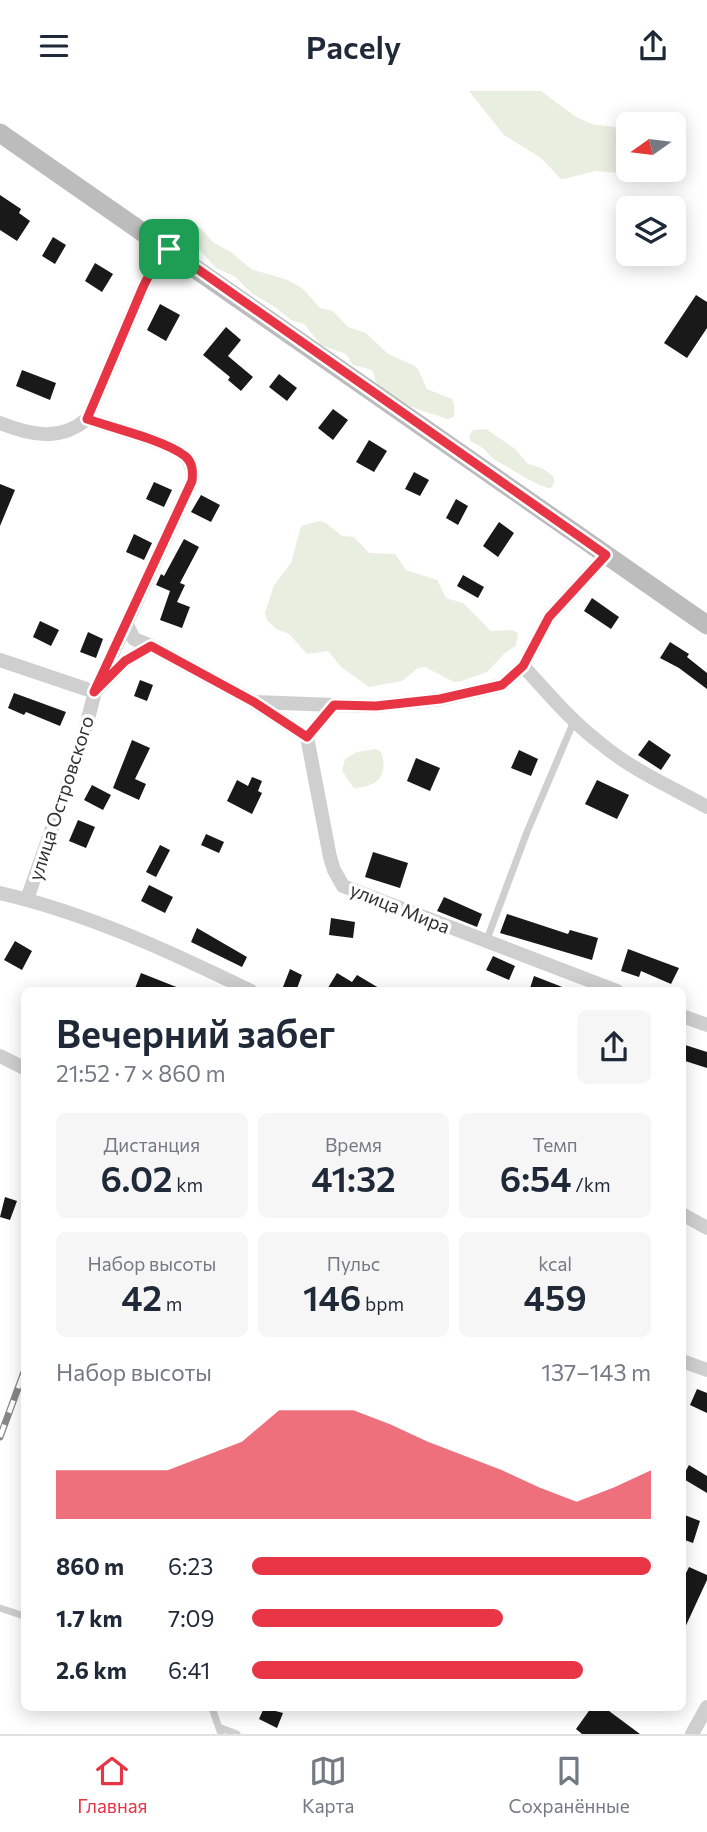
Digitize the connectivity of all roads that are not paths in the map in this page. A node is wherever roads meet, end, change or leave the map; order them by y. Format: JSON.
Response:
{"nodes":[{"id":1,"x":0,"y":133,"type":"edge"},
{"id":2,"x":169,"y":249,"type":"junction"},
{"id":3,"x":87,"y":419,"type":"junction"},
{"id":4,"x":0,"y":423,"type":"edge"},
{"id":5,"x":606,"y":555,"type":"junction"},
{"id":6,"x":126,"y":623,"type":"junction"},
{"id":7,"x":707,"y":625,"type":"edge"},
{"id":8,"x":151,"y":646,"type":"junction"},
{"id":9,"x":0,"y":660,"type":"edge"},
{"id":10,"x":523,"y":666,"type":"junction"},
{"id":11,"x":94,"y":692,"type":"junction"},
{"id":12,"x":254,"y":702,"type":"junction"},
{"id":13,"x":334,"y":705,"type":"junction"},
{"id":14,"x":573,"y":721,"type":"junction"},
{"id":15,"x":307,"y":737,"type":"junction"},
{"id":16,"x":707,"y":807,"type":"edge"},
{"id":17,"x":0,"y":893,"type":"edge"},
{"id":18,"x":27,"y":899,"type":"junction"},
{"id":19,"x":486,"y":942,"type":"junction"},
{"id":20,"x":243,"y":987,"type":"edge"},
{"id":21,"x":606,"y":987,"type":"edge"},
{"id":22,"x":686,"y":1017,"type":"edge"},
{"id":23,"x":707,"y":1025,"type":"edge"},
{"id":24,"x":0,"y":1056,"type":"edge"},
{"id":25,"x":21,"y":1066,"type":"edge"},
{"id":26,"x":686,"y":1216,"type":"edge"},
{"id":27,"x":707,"y":1228,"type":"edge"},
{"id":28,"x":686,"y":1362,"type":"edge"},
{"id":29,"x":707,"y":1370,"type":"edge"},
{"id":30,"x":0,"y":1608,"type":"edge"},
{"id":31,"x":21,"y":1615,"type":"edge"},
{"id":32,"x":707,"y":1707,"type":"edge"},
{"id":33,"x":213,"y":1711,"type":"edge"},
{"id":34,"x":221,"y":1731,"type":"edge"},
{"id":35,"x":237,"y":1734,"type":"edge"},
{"id":36,"x":692,"y":1734,"type":"edge"}],
"edges":[{"from":1,"to":2,"type":"street"},
{"from":2,"to":3,"type":"street"},
{"from":2,"to":5,"type":"street"},
{"from":3,"to":4,"type":"street"},
{"from":3,"to":6,"type":"street","name":"улица Островского"},
{"from":5,"to":7,"type":"street"},
{"from":5,"to":10,"type":"street"},
{"from":6,"to":8,"type":"street"},
{"from":6,"to":11,"type":"street","name":"улица Островского"},
{"from":8,"to":11,"type":"street"},
{"from":8,"to":12,"type":"street"},
{"from":9,"to":11,"type":"street"},
{"from":10,"to":13,"type":"street"},
{"from":10,"to":14,"type":"street"},
{"from":11,"to":18,"type":"street","name":"улица Островского"},
{"from":12,"to":13,"type":"street"},
{"from":12,"to":15,"type":"street"},
{"from":13,"to":15,"type":"street"},
{"from":14,"to":16,"type":"street"},
{"from":14,"to":19,"type":"lane"},
{"from":15,"to":19,"type":"street","name":"улица Мира"},
{"from":17,"to":18,"type":"street"},
{"from":18,"to":20,"type":"street"},
{"from":19,"to":21,"type":"street","name":"улица Мира"},
{"from":22,"to":23,"type":"street"},
{"from":24,"to":25,"type":"street"},
{"from":26,"to":27,"type":"street"},
{"from":28,"to":29,"type":"street"},
{"from":30,"to":31,"type":"lane"},
{"from":32,"to":36,"type":"street"},
{"from":33,"to":34,"type":"lane"},
{"from":34,"to":35,"type":"lane"}]}
